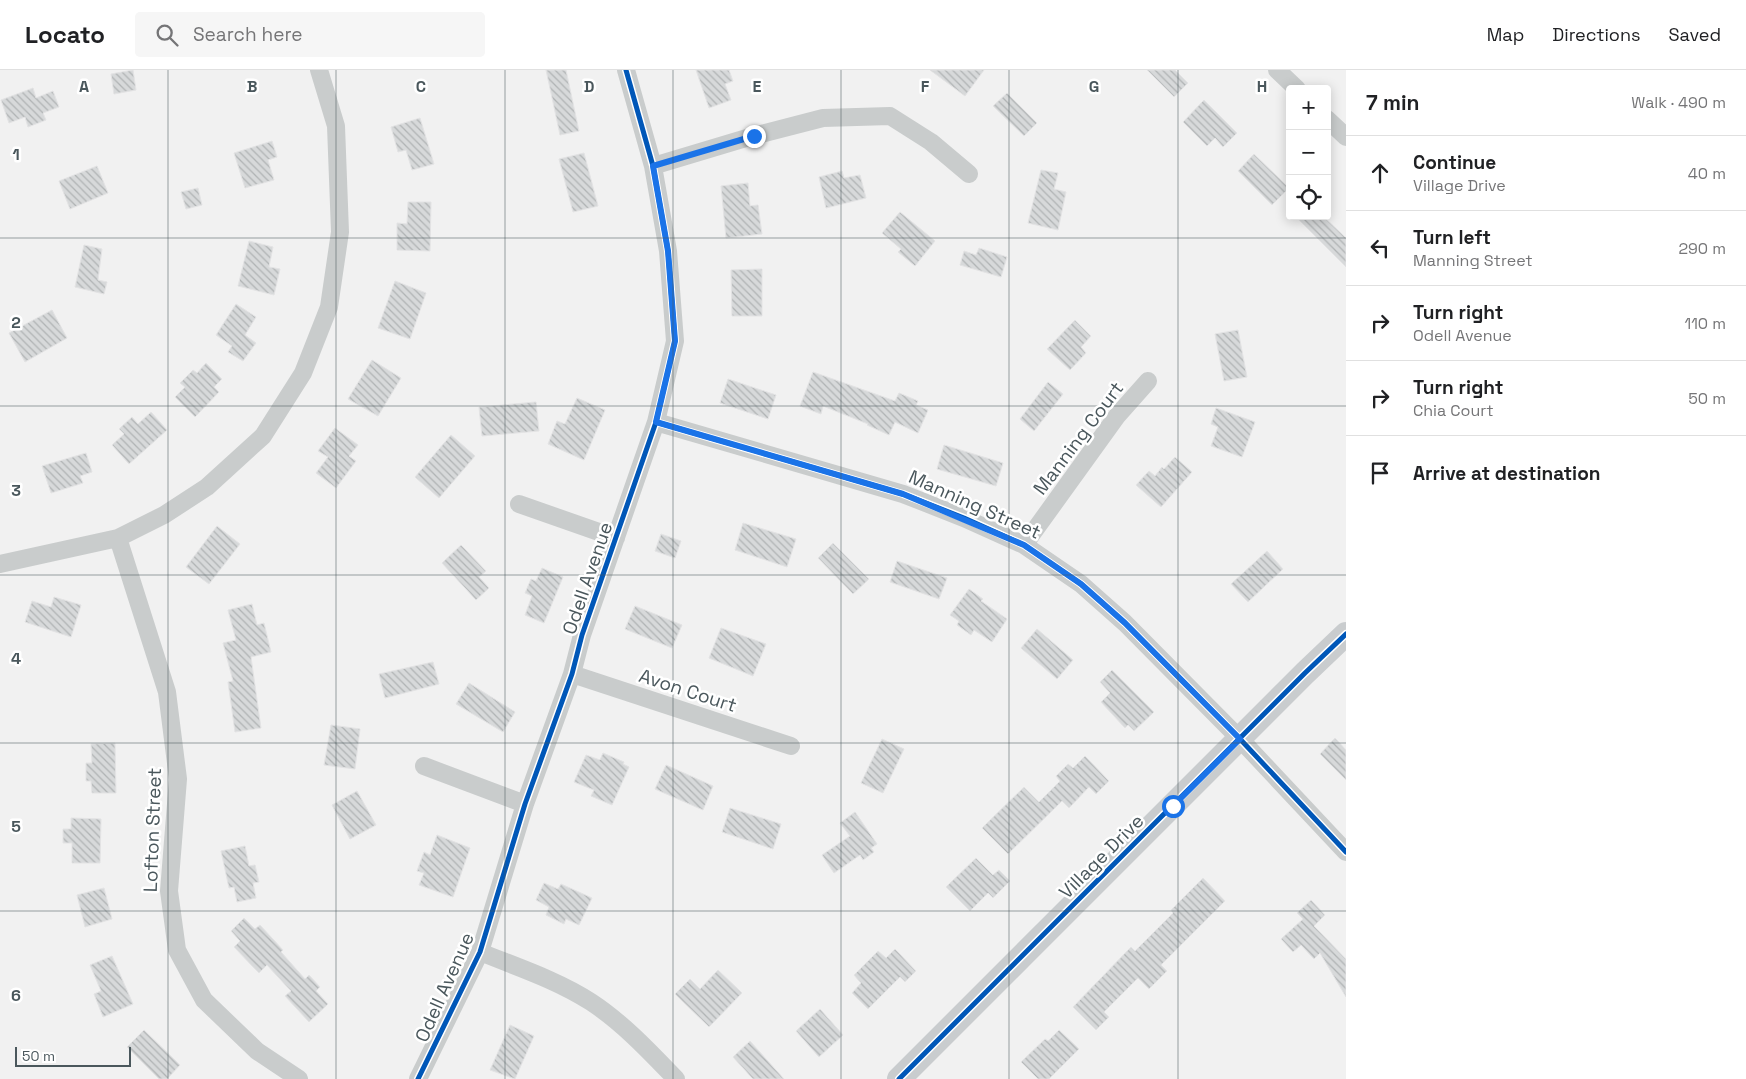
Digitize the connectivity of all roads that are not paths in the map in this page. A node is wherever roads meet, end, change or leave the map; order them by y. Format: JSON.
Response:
{"nodes":[{"id":1,"x":319,"y":70,"type":"edge"},
{"id":2,"x":626,"y":70,"type":"edge"},
{"id":3,"x":1278,"y":70,"type":"edge"},
{"id":4,"x":1293,"y":85,"type":"edge"},
{"id":5,"x":1331,"y":123,"type":"edge"},
{"id":6,"x":1346,"y":137,"type":"edge"},
{"id":7,"x":653,"y":166,"type":"junction"},
{"id":8,"x":969,"y":174,"type":"dead end"},
{"id":9,"x":1148,"y":381,"type":"dead end"},
{"id":10,"x":656,"y":422,"type":"junction"},
{"id":11,"x":519,"y":504,"type":"dead end"},
{"id":12,"x":118,"y":538,"type":"junction"},
{"id":13,"x":616,"y":538,"type":"junction"},
{"id":14,"x":1024,"y":545,"type":"junction"},
{"id":15,"x":0,"y":564,"type":"edge"},
{"id":16,"x":1346,"y":634,"type":"edge"},
{"id":17,"x":572,"y":674,"type":"junction"},
{"id":18,"x":1240,"y":739,"type":"junction"},
{"id":19,"x":791,"y":746,"type":"dead end"},
{"id":20,"x":424,"y":766,"type":"dead end"},
{"id":21,"x":525,"y":804,"type":"junction"},
{"id":22,"x":1346,"y":852,"type":"edge"},
{"id":23,"x":480,"y":952,"type":"junction"},
{"id":24,"x":299,"y":1079,"type":"edge"},
{"id":25,"x":418,"y":1079,"type":"edge"},
{"id":26,"x":676,"y":1079,"type":"edge"},
{"id":27,"x":899,"y":1079,"type":"edge"}],
"edges":[{"from":1,"to":12,"type":"street"},
{"from":2,"to":7,"type":"street","name":"Odell Avenue"},
{"from":3,"to":4,"type":"street"},
{"from":5,"to":6,"type":"street"},
{"from":7,"to":8,"type":"street"},
{"from":7,"to":10,"type":"street","name":"Odell Avenue"},
{"from":9,"to":14,"type":"street","name":"Manning Court"},
{"from":10,"to":13,"type":"street","name":"Odell Avenue"},
{"from":10,"to":14,"type":"street","name":"Manning Street"},
{"from":11,"to":13,"type":"street"},
{"from":12,"to":15,"type":"street"},
{"from":12,"to":24,"type":"street","name":"Lofton Street"},
{"from":13,"to":17,"type":"street","name":"Odell Avenue"},
{"from":14,"to":18,"type":"street","name":"Manning Street"},
{"from":16,"to":18,"type":"main road","name":"Village Drive"},
{"from":17,"to":19,"type":"street","name":"Avon Court"},
{"from":17,"to":21,"type":"street","name":"Odell Avenue"},
{"from":18,"to":22,"type":"street","name":"Manning Street"},
{"from":18,"to":27,"type":"main road","name":"Village Drive"},
{"from":20,"to":21,"type":"street"},
{"from":21,"to":23,"type":"street","name":"Odell Avenue"},
{"from":23,"to":25,"type":"street","name":"Odell Avenue"},
{"from":23,"to":26,"type":"street"}]}
